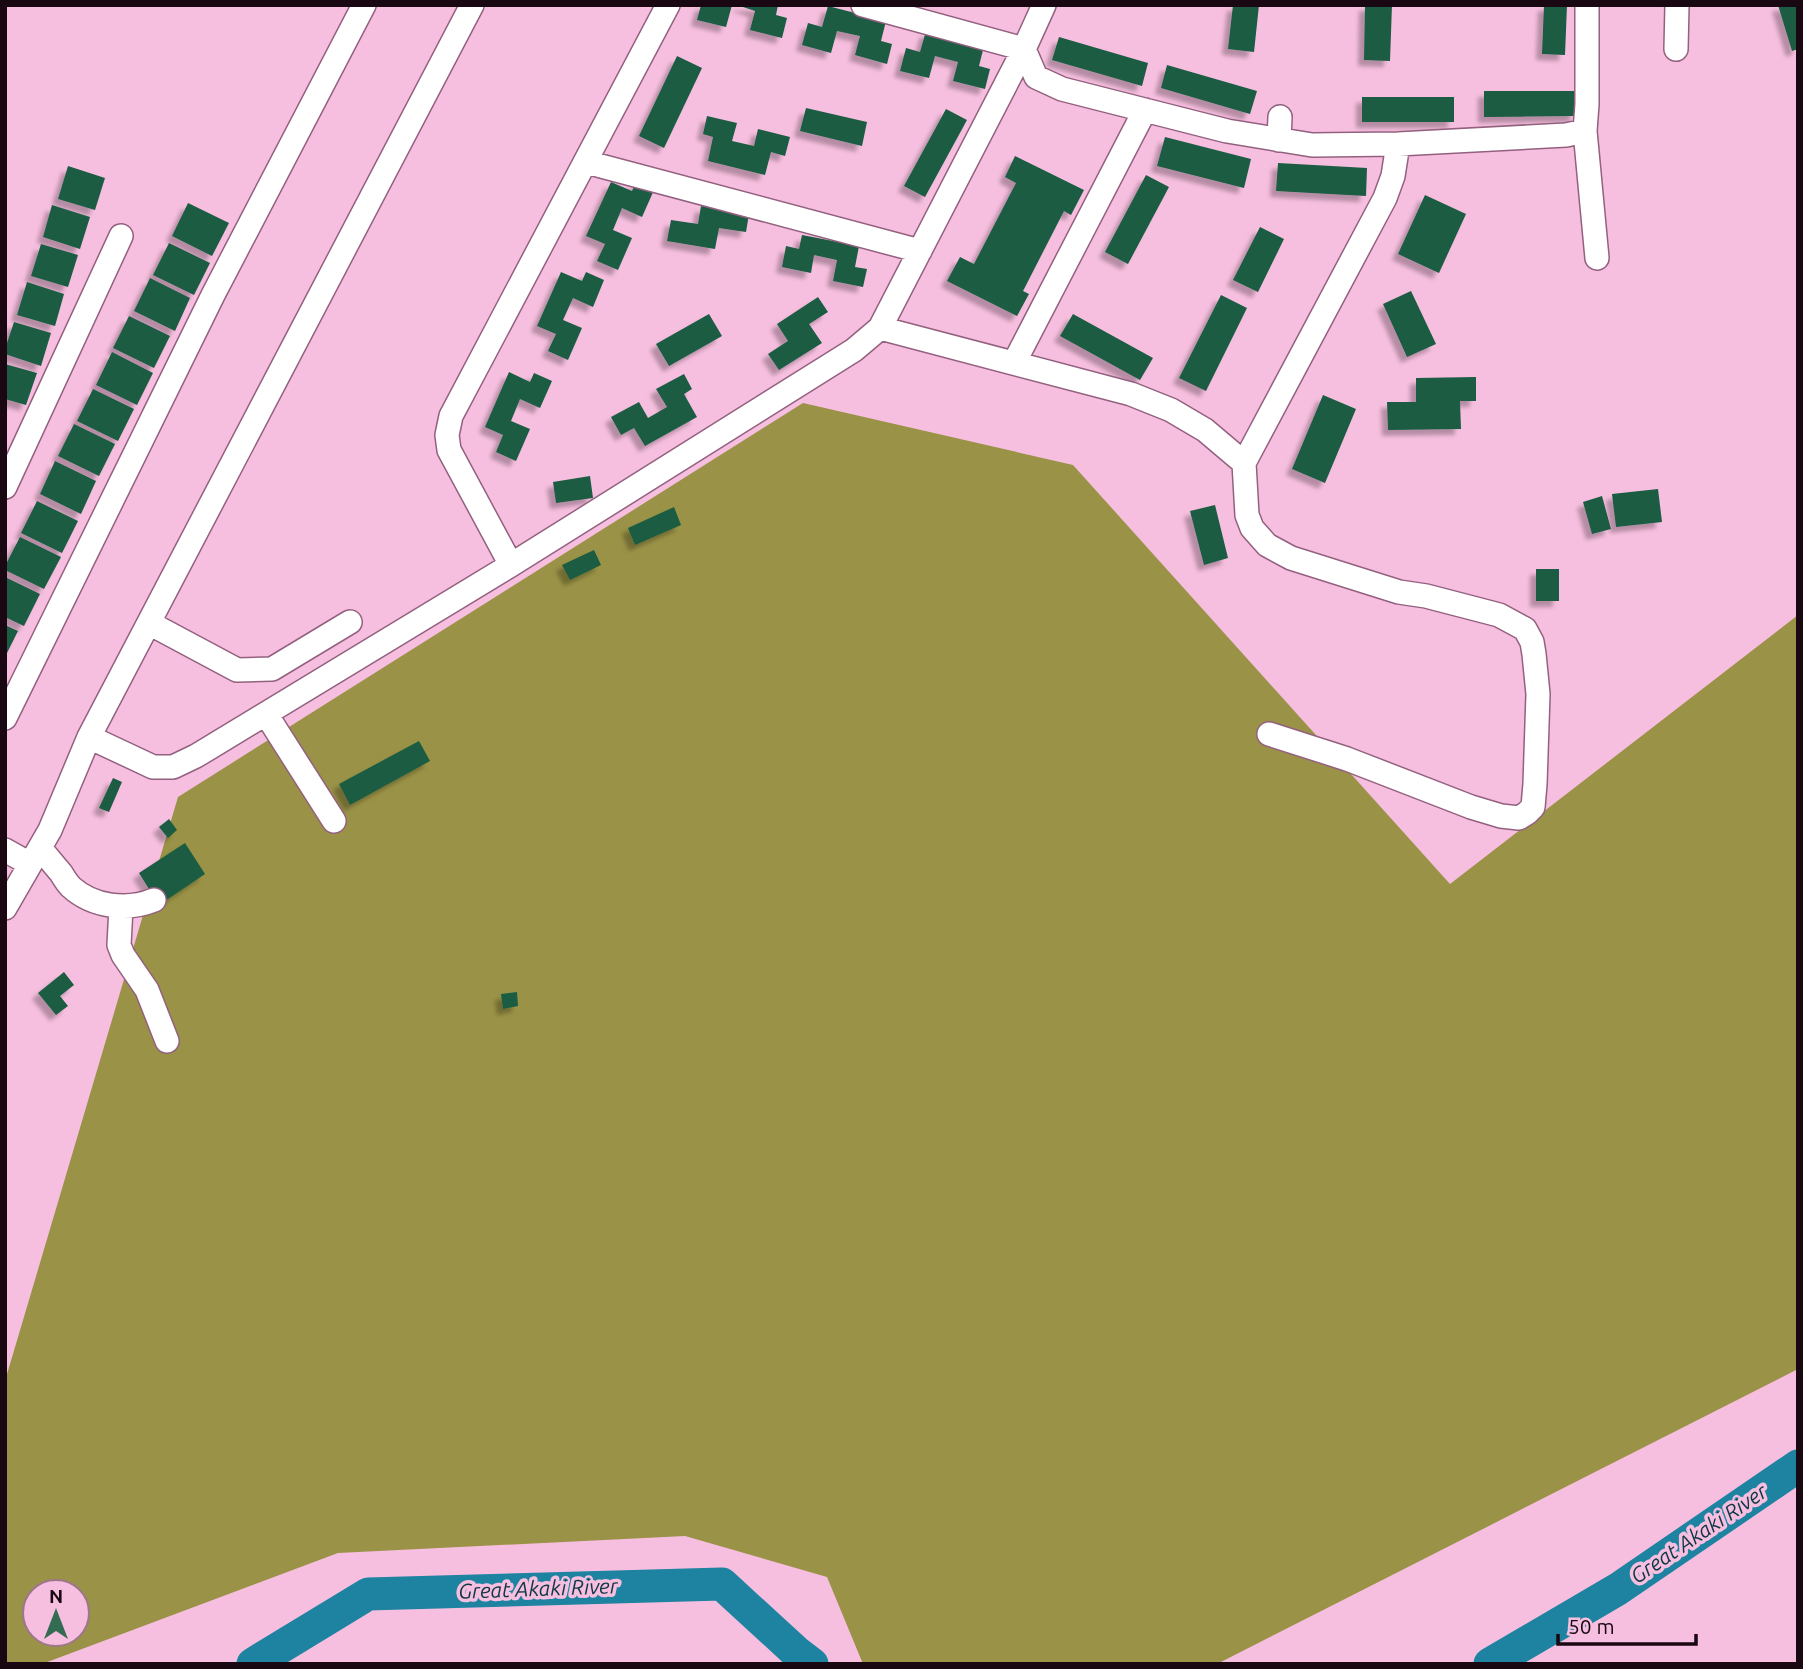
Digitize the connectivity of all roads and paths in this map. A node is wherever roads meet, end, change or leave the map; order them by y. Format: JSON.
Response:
{"nodes":[{"id":1,"x":364,"y":5,"type":"edge"},
{"id":2,"x":472,"y":5,"type":"edge"},
{"id":3,"x":668,"y":5,"type":"edge"},
{"id":4,"x":863,"y":5,"type":"edge"},
{"id":5,"x":1044,"y":5,"type":"edge"},
{"id":6,"x":1587,"y":5,"type":"edge"},
{"id":7,"x":1677,"y":5,"type":"edge"},
{"id":8,"x":927,"y":13,"type":"edge"},
{"id":9,"x":1024,"y":49,"type":"junction"},
{"id":10,"x":1676,"y":49,"type":"dead end"},
{"id":11,"x":1145,"y":110,"type":"junction"},
{"id":12,"x":1585,"y":131,"type":"junction"},
{"id":13,"x":1398,"y":144,"type":"junction"},
{"id":14,"x":586,"y":162,"type":"junction"},
{"id":15,"x":121,"y":236,"type":"dead end"},
{"id":16,"x":920,"y":251,"type":"junction"},
{"id":17,"x":1597,"y":258,"type":"dead end"},
{"id":18,"x":880,"y":328,"type":"junction"},
{"id":19,"x":1014,"y":363,"type":"junction"},
{"id":20,"x":1244,"y":463,"type":"junction"},
{"id":21,"x":5,"y":487,"type":"edge"},
{"id":22,"x":511,"y":565,"type":"junction"},
{"id":23,"x":350,"y":622,"type":"dead end"},
{"id":24,"x":149,"y":623,"type":"junction"},
{"id":25,"x":265,"y":713,"type":"junction"},
{"id":26,"x":5,"y":718,"type":"edge"},
{"id":27,"x":1269,"y":734,"type":"dead end"},
{"id":28,"x":89,"y":737,"type":"junction"},
{"id":29,"x":334,"y":821,"type":"dead end"},
{"id":30,"x":5,"y":850,"type":"edge"},
{"id":31,"x":35,"y":856,"type":"junction"},
{"id":32,"x":154,"y":900,"type":"dead end"},
{"id":33,"x":6,"y":905,"type":"edge"},
{"id":34,"x":121,"y":907,"type":"junction"},
{"id":35,"x":167,"y":1041,"type":"dead end"}],
"edges":[{"from":1,"to":26,"type":"street"},
{"from":2,"to":24,"type":"street"},
{"from":3,"to":14,"type":"street"},
{"from":4,"to":8,"type":"street"},
{"from":5,"to":9,"type":"street"},
{"from":6,"to":12,"type":"street"},
{"from":7,"to":10,"type":"street"},
{"from":8,"to":9,"type":"street"},
{"from":9,"to":11,"type":"street"},
{"from":9,"to":16,"type":"street"},
{"from":11,"to":13,"type":"street"},
{"from":11,"to":19,"type":"street"},
{"from":12,"to":13,"type":"street"},
{"from":12,"to":17,"type":"street"},
{"from":13,"to":20,"type":"street"},
{"from":14,"to":16,"type":"street"},
{"from":14,"to":22,"type":"street"},
{"from":15,"to":21,"type":"street"},
{"from":16,"to":18,"type":"street"},
{"from":18,"to":19,"type":"street"},
{"from":18,"to":22,"type":"street"},
{"from":19,"to":20,"type":"street"},
{"from":20,"to":27,"type":"street"},
{"from":22,"to":25,"type":"street"},
{"from":23,"to":24,"type":"street"},
{"from":24,"to":28,"type":"street"},
{"from":25,"to":28,"type":"street"},
{"from":25,"to":29,"type":"street"},
{"from":28,"to":31,"type":"street"},
{"from":30,"to":31,"type":"street"},
{"from":31,"to":33,"type":"street"},
{"from":31,"to":34,"type":"street"},
{"from":32,"to":34,"type":"street"},
{"from":34,"to":35,"type":"street"}]}
